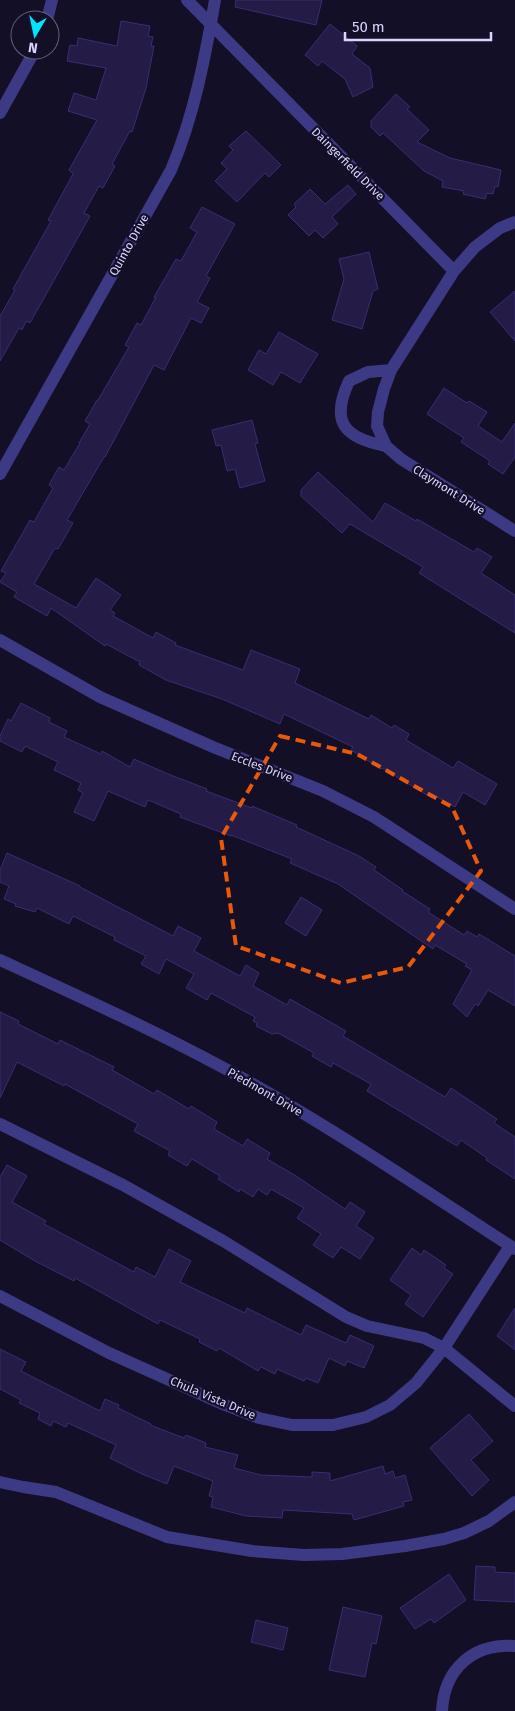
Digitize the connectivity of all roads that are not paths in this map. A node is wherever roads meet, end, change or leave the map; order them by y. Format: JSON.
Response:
{"nodes":[{"id":1,"x":187,"y":0,"type":"edge"},
{"id":2,"x":215,"y":0,"type":"edge"},
{"id":3,"x":211,"y":25,"type":"junction"},
{"id":4,"x":29,"y":60,"type":"edge"},
{"id":5,"x":0,"y":113,"type":"edge"},
{"id":6,"x":515,"y":222,"type":"edge"},
{"id":7,"x":454,"y":271,"type":"junction"},
{"id":8,"x":391,"y":370,"type":"junction"},
{"id":9,"x":386,"y":446,"type":"junction"},
{"id":10,"x":0,"y":474,"type":"edge"},
{"id":11,"x":515,"y":531,"type":"edge"},
{"id":12,"x":0,"y":640,"type":"edge"},
{"id":13,"x":515,"y":909,"type":"edge"},
{"id":14,"x":0,"y":960,"type":"edge"},
{"id":15,"x":0,"y":1124,"type":"edge"},
{"id":16,"x":512,"y":1248,"type":"edge"},
{"id":17,"x":0,"y":1296,"type":"edge"},
{"id":18,"x":444,"y":1348,"type":"junction"},
{"id":19,"x":515,"y":1406,"type":"edge"},
{"id":20,"x":0,"y":1482,"type":"edge"},
{"id":21,"x":515,"y":1502,"type":"edge"},
{"id":22,"x":515,"y":1646,"type":"edge"},
{"id":23,"x":442,"y":1711,"type":"edge"}],
"edges":[{"from":1,"to":3,"type":"street","name":"Daingerfield Drive"},
{"from":2,"to":3,"type":"street","name":"Quinto Drive"},
{"from":3,"to":7,"type":"street","name":"Daingerfield Drive"},
{"from":3,"to":10,"type":"street","name":"Quinto Drive"},
{"from":4,"to":5,"type":"street"},
{"from":6,"to":7,"type":"street"},
{"from":7,"to":8,"type":"street"},
{"from":8,"to":9,"type":"street"},
{"from":8,"to":9,"type":"street","name":"Claymont Drive"},
{"from":9,"to":11,"type":"street","name":"Claymont Drive"},
{"from":12,"to":13,"type":"street","name":"Eccles Drive"},
{"from":14,"to":16,"type":"street","name":"Piedmont Drive"},
{"from":15,"to":18,"type":"street"},
{"from":16,"to":18,"type":"street","name":"Chula Vista Drive"},
{"from":17,"to":18,"type":"street","name":"Chula Vista Drive"},
{"from":18,"to":19,"type":"street"},
{"from":20,"to":21,"type":"street"},
{"from":22,"to":23,"type":"street"}]}
